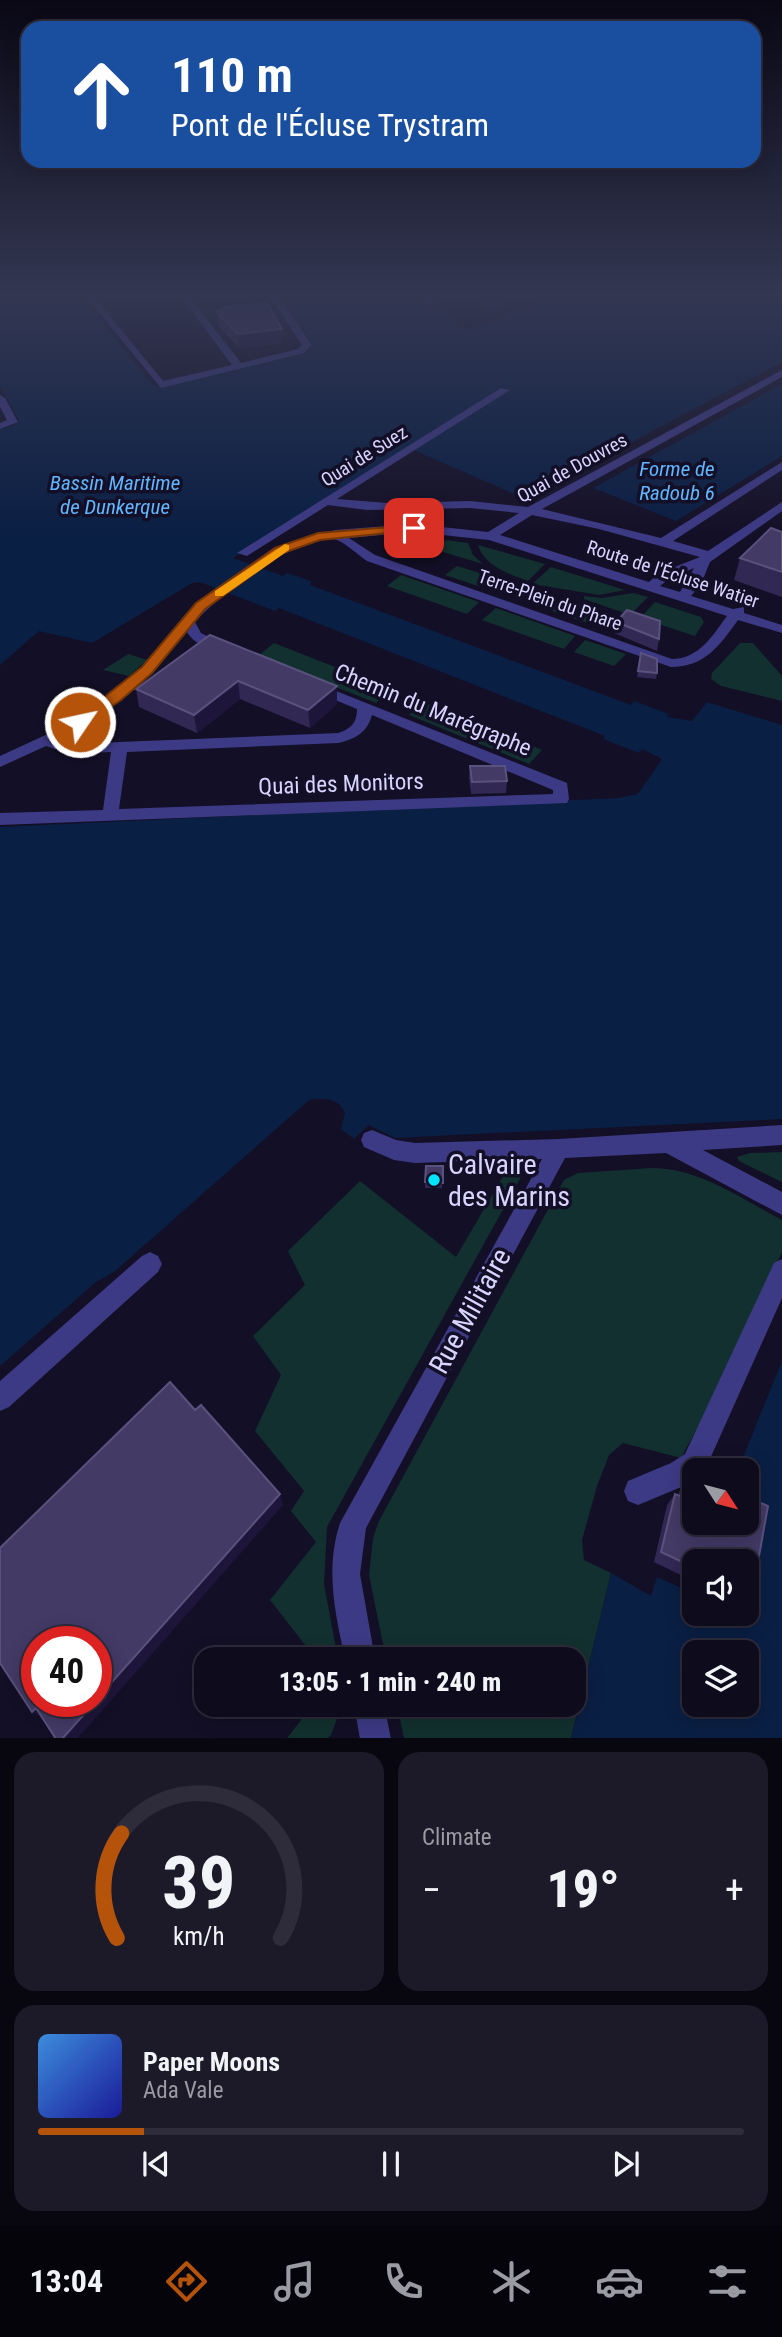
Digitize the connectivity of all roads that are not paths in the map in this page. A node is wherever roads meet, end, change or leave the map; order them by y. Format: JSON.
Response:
{"nodes":[{"id":1,"x":153,"y":375,"type":"edge"},
{"id":2,"x":201,"y":375,"type":"edge"},
{"id":3,"x":778,"y":375,"type":"edge"},
{"id":4,"x":505,"y":390,"type":"dead end"},
{"id":5,"x":0,"y":398,"type":"edge"},
{"id":6,"x":0,"y":426,"type":"edge"},
{"id":7,"x":782,"y":465,"type":"edge"},
{"id":8,"x":326,"y":501,"type":"junction"},
{"id":9,"x":782,"y":506,"type":"edge"},
{"id":10,"x":528,"y":512,"type":"junction"},
{"id":11,"x":335,"y":534,"type":"junction"},
{"id":12,"x":490,"y":536,"type":"junction"},
{"id":13,"x":662,"y":542,"type":"junction"},
{"id":14,"x":243,"y":553,"type":"dead end"},
{"id":15,"x":707,"y":558,"type":"junction"},
{"id":16,"x":653,"y":585,"type":"junction"},
{"id":17,"x":685,"y":595,"type":"junction"},
{"id":18,"x":737,"y":612,"type":"junction"},
{"id":19,"x":187,"y":620,"type":"junction"},
{"id":20,"x":782,"y":627,"type":"edge"},
{"id":21,"x":210,"y":644,"type":"junction"},
{"id":22,"x":163,"y":653,"type":"junction"},
{"id":23,"x":236,"y":654,"type":"edge"},
{"id":24,"x":300,"y":680,"type":"edge"},
{"id":25,"x":364,"y":706,"type":"junction"},
{"id":26,"x":45,"y":741,"type":"junction"},
{"id":27,"x":120,"y":747,"type":"junction"},
{"id":28,"x":0,"y":762,"type":"edge"},
{"id":29,"x":561,"y":786,"type":"joint"},
{"id":30,"x":110,"y":815,"type":"junction"},
{"id":31,"x":0,"y":819,"type":"edge"},
{"id":32,"x":782,"y":1135,"type":"edge"},
{"id":33,"x":372,"y":1140,"type":"dead end"},
{"id":34,"x":668,"y":1143,"type":"junction"},
{"id":35,"x":559,"y":1149,"type":"junction"},
{"id":36,"x":782,"y":1204,"type":"edge"},
{"id":37,"x":150,"y":1264,"type":"dead end"},
{"id":38,"x":782,"y":1271,"type":"edge"},
{"id":39,"x":0,"y":1398,"type":"edge"},
{"id":40,"x":638,"y":1491,"type":"dead end"},
{"id":41,"x":358,"y":1647,"type":"edge"},
{"id":42,"x":372,"y":1717,"type":"edge"},
{"id":43,"x":376,"y":1738,"type":"edge"}],
"edges":[{"from":1,"to":2,"type":"street"},
{"from":3,"to":10,"type":"street","name":"Quai de Douvres"},
{"from":4,"to":8,"type":"street","name":"Quai de Suez"},
{"from":5,"to":6,"type":"street"},
{"from":7,"to":13,"type":"street"},
{"from":8,"to":10,"type":"street"},
{"from":8,"to":14,"type":"street","name":"Quai de Suez"},
{"from":9,"to":15,"type":"street"},
{"from":10,"to":12,"type":"street","name":"Quai de Douvres"},
{"from":10,"to":13,"type":"street"},
{"from":11,"to":12,"type":"street","name":"Route de l'Écluse Watier"},
{"from":11,"to":18,"type":"street","name":"Terre-Plein du Phare"},
{"from":11,"to":19,"type":"street","name":"Route de l'Écluse Watier"},
{"from":12,"to":16,"type":"street","name":"Route de l'Écluse Watier"},
{"from":13,"to":15,"type":"street"},
{"from":15,"to":16,"type":"street"},
{"from":15,"to":17,"type":"street"},
{"from":16,"to":17,"type":"street","name":"Route de l'Écluse Watier"},
{"from":17,"to":18,"type":"street","name":"Route de l'Écluse Watier"},
{"from":18,"to":20,"type":"street","name":"Route de l'Écluse Watier"},
{"from":19,"to":21,"type":"street"},
{"from":19,"to":22,"type":"street","name":"Route de l'Écluse Watier"},
{"from":21,"to":22,"type":"street"},
{"from":21,"to":23,"type":"street"},
{"from":22,"to":26,"type":"street","name":"Route de l'Écluse Watier"},
{"from":24,"to":25,"type":"street","name":"Chemin du Marégraphe"},
{"from":25,"to":27,"type":"street"},
{"from":25,"to":29,"type":"street","name":"Chemin du Marégraphe"},
{"from":26,"to":27,"type":"street"},
{"from":26,"to":28,"type":"street","name":"Route de l'Écluse Watier"},
{"from":27,"to":30,"type":"street"},
{"from":29,"to":30,"type":"street","name":"Quai des Monitors"},
{"from":30,"to":31,"type":"street"},
{"from":32,"to":34,"type":"street"},
{"from":33,"to":35,"type":"street"},
{"from":34,"to":35,"type":"street"},
{"from":34,"to":36,"type":"street"},
{"from":35,"to":41,"type":"street","name":"Rue Militaire"},
{"from":37,"to":39,"type":"street"},
{"from":38,"to":40,"type":"street"},
{"from":42,"to":43,"type":"street"}]}
